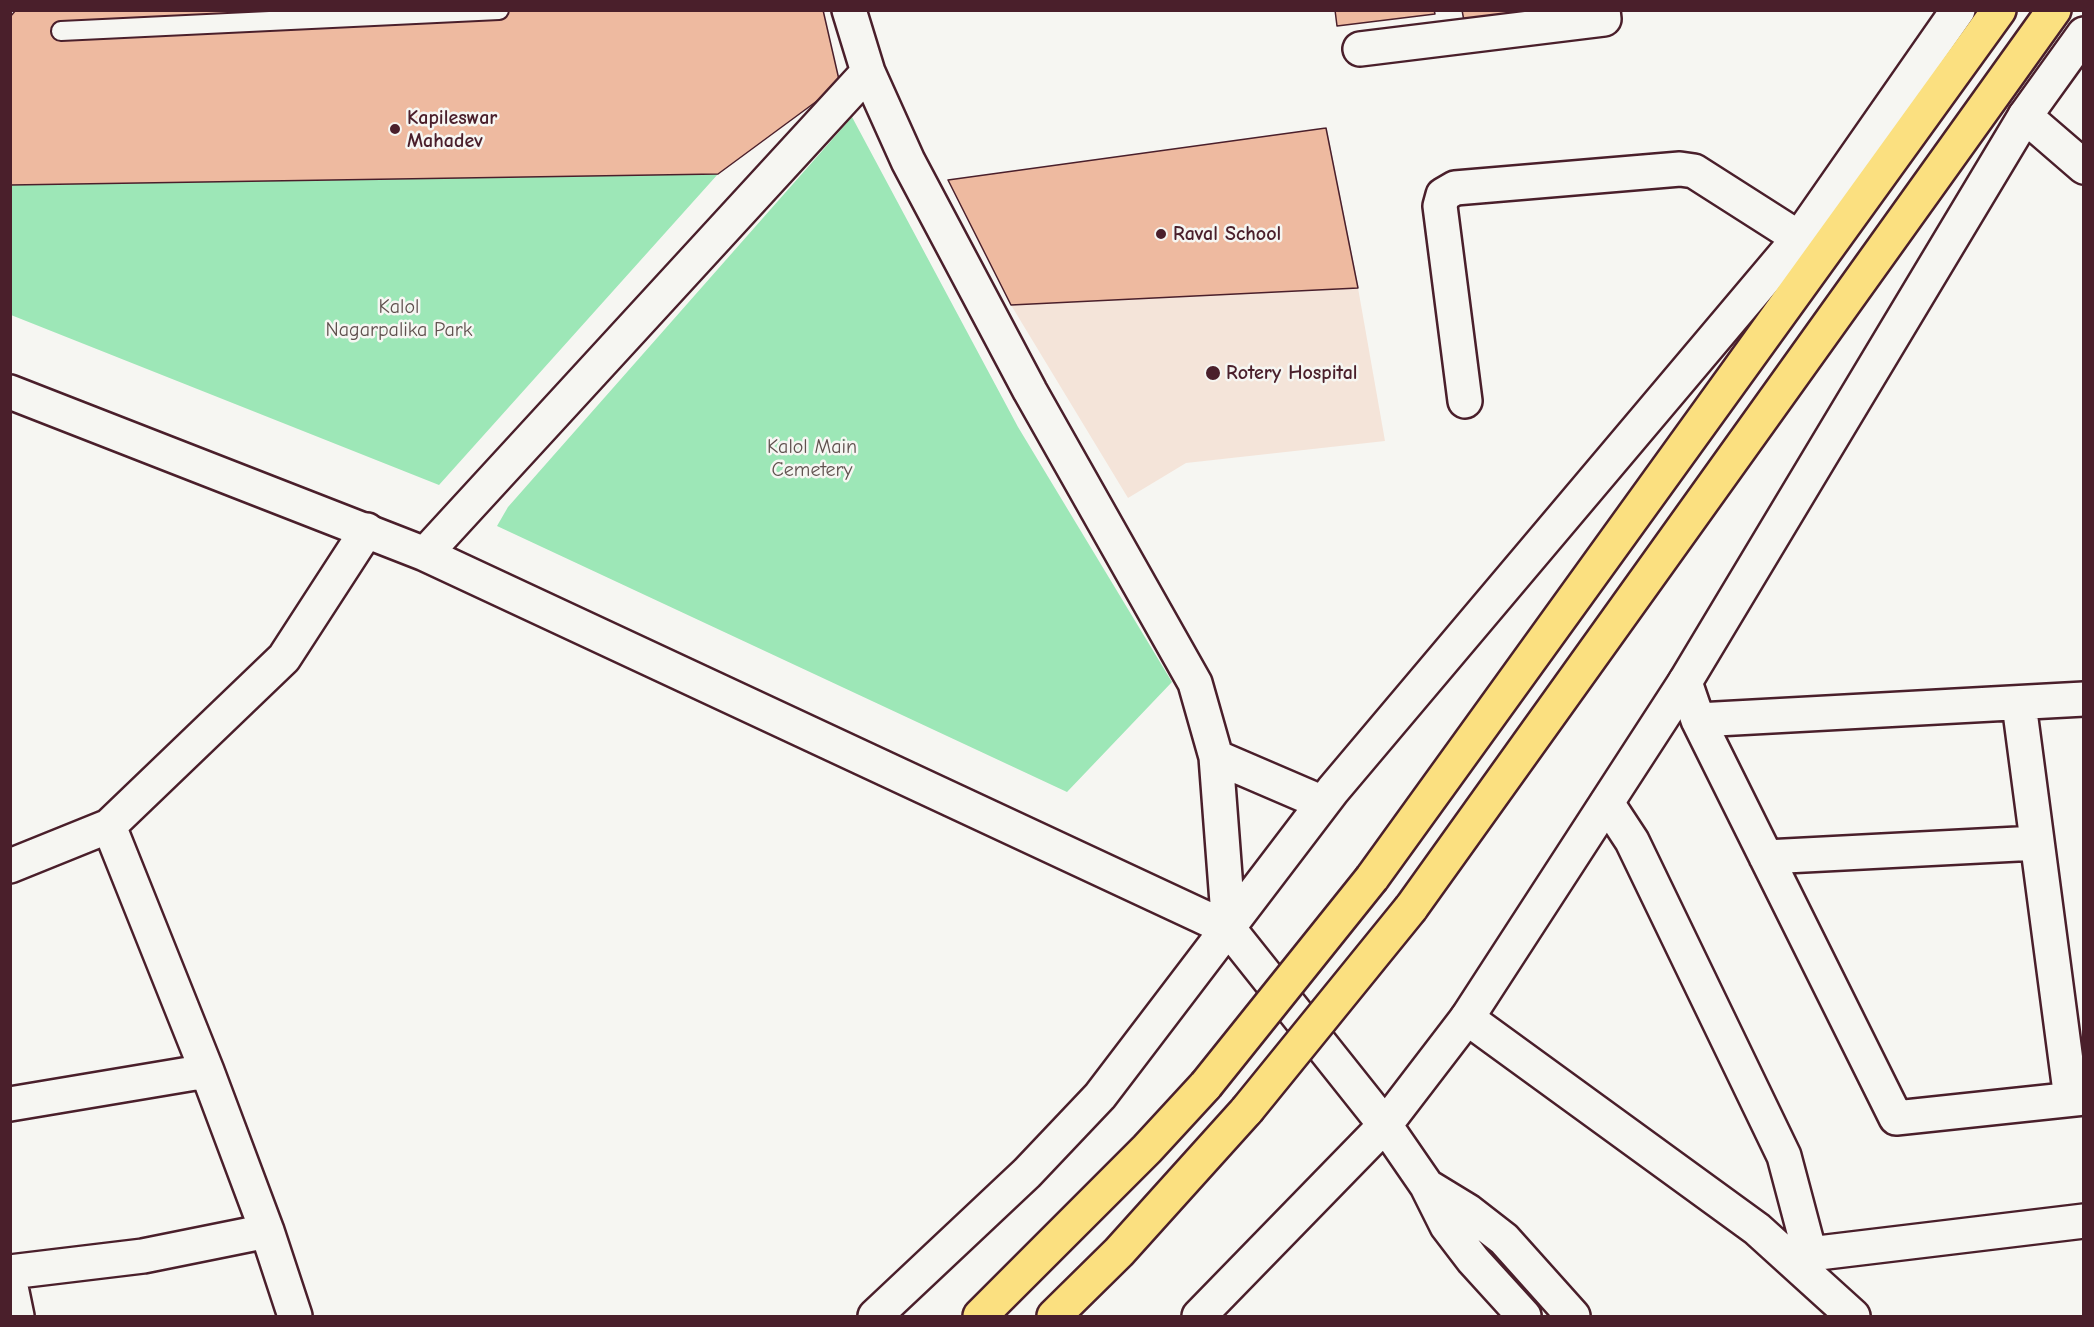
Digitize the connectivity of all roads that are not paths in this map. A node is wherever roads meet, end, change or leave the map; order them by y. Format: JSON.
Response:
{"nodes":[{"id":1,"x":499,"y":10,"type":"edge"},
{"id":2,"x":849,"y":10,"type":"edge"},
{"id":3,"x":1603,"y":10,"type":"edge"},
{"id":4,"x":1958,"y":10,"type":"edge"},
{"id":5,"x":1999,"y":10,"type":"edge"},
{"id":6,"x":2054,"y":10,"type":"edge"},
{"id":7,"x":228,"y":17,"type":"edge"},
{"id":8,"x":61,"y":31,"type":"dead end"},
{"id":9,"x":2084,"y":34,"type":"edge"},
{"id":10,"x":1360,"y":49,"type":"dead end"},
{"id":11,"x":867,"y":72,"type":"junction"},
{"id":12,"x":2025,"y":116,"type":"junction"},
{"id":13,"x":2084,"y":166,"type":"edge"},
{"id":14,"x":1799,"y":238,"type":"junction"},
{"id":15,"x":10,"y":392,"type":"edge"},
{"id":16,"x":1465,"y":401,"type":"dead end"},
{"id":17,"x":367,"y":530,"type":"junction"},
{"id":18,"x":425,"y":554,"type":"junction"},
{"id":19,"x":1685,"y":682,"type":"junction"},
{"id":20,"x":2084,"y":699,"type":"edge"},
{"id":21,"x":2019,"y":704,"type":"junction"},
{"id":22,"x":1698,"y":720,"type":"junction"},
{"id":23,"x":1216,"y":757,"type":"junction"},
{"id":24,"x":1323,"y":803,"type":"junction"},
{"id":25,"x":1607,"y":803,"type":"junction"},
{"id":26,"x":109,"y":826,"type":"junction"},
{"id":27,"x":2037,"y":843,"type":"junction"},
{"id":28,"x":1766,"y":857,"type":"junction"},
{"id":29,"x":10,"y":866,"type":"edge"},
{"id":30,"x":1228,"y":929,"type":"junction"},
{"id":31,"x":1467,"y":1018,"type":"junction"},
{"id":32,"x":207,"y":1071,"type":"junction"},
{"id":33,"x":2077,"y":1098,"type":"edge"},
{"id":34,"x":10,"y":1104,"type":"edge"},
{"id":35,"x":1385,"y":1125,"type":"junction"},
{"id":36,"x":1428,"y":1186,"type":"junction"},
{"id":37,"x":2084,"y":1221,"type":"edge"},
{"id":38,"x":267,"y":1231,"type":"junction"},
{"id":39,"x":10,"y":1272,"type":"edge"},
{"id":40,"x":10,"y":1282,"type":"edge"},
{"id":41,"x":17,"y":1317,"type":"edge"},
{"id":42,"x":295,"y":1317,"type":"edge"},
{"id":43,"x":875,"y":1317,"type":"edge"},
{"id":44,"x":980,"y":1317,"type":"edge"},
{"id":45,"x":1054,"y":1317,"type":"edge"},
{"id":46,"x":1198,"y":1317,"type":"edge"},
{"id":47,"x":1524,"y":1317,"type":"edge"},
{"id":48,"x":1573,"y":1317,"type":"edge"},
{"id":49,"x":1853,"y":1317,"type":"edge"}],
"edges":[{"from":1,"to":7,"type":"lane"},
{"from":2,"to":11,"type":"street"},
{"from":3,"to":10,"type":"street"},
{"from":4,"to":14,"type":"street"},
{"from":5,"to":44,"type":"main road","bridge":true},
{"from":6,"to":45,"type":"main road","bridge":true},
{"from":7,"to":8,"type":"lane"},
{"from":9,"to":12,"type":"street"},
{"from":11,"to":18,"type":"street"},
{"from":11,"to":23,"type":"street"},
{"from":12,"to":13,"type":"street"},
{"from":12,"to":19,"type":"street"},
{"from":14,"to":16,"type":"street"},
{"from":14,"to":24,"type":"street"},
{"from":15,"to":17,"type":"street"},
{"from":17,"to":18,"type":"street"},
{"from":17,"to":26,"type":"street"},
{"from":18,"to":30,"type":"street"},
{"from":19,"to":22,"type":"street"},
{"from":19,"to":25,"type":"street"},
{"from":20,"to":21,"type":"street"},
{"from":21,"to":22,"type":"street"},
{"from":21,"to":27,"type":"street"},
{"from":22,"to":28,"type":"street"},
{"from":23,"to":24,"type":"street"},
{"from":23,"to":30,"type":"street"},
{"from":24,"to":30,"type":"street"},
{"from":25,"to":31,"type":"street"},
{"from":25,"to":37,"type":"street"},
{"from":26,"to":29,"type":"street"},
{"from":26,"to":32,"type":"street"},
{"from":27,"to":28,"type":"street"},
{"from":27,"to":33,"type":"street"},
{"from":28,"to":33,"type":"street"},
{"from":30,"to":35,"type":"street"},
{"from":30,"to":43,"type":"street"},
{"from":31,"to":35,"type":"street"},
{"from":31,"to":49,"type":"street"},
{"from":32,"to":34,"type":"street"},
{"from":32,"to":38,"type":"street"},
{"from":35,"to":36,"type":"street"},
{"from":35,"to":46,"type":"street"},
{"from":36,"to":47,"type":"street"},
{"from":36,"to":48,"type":"street"},
{"from":38,"to":39,"type":"street"},
{"from":38,"to":42,"type":"street"},
{"from":40,"to":41,"type":"street"}]}
